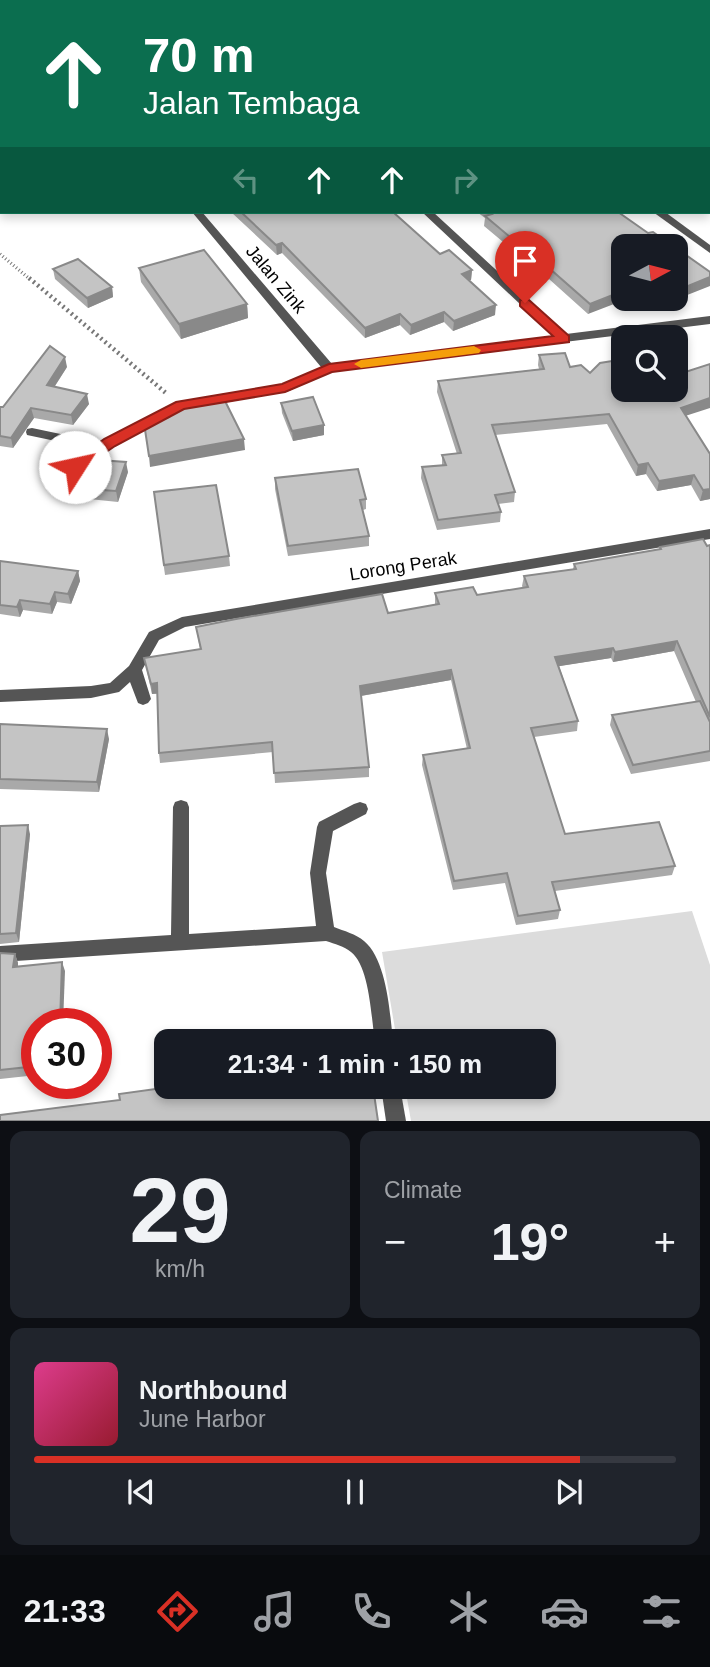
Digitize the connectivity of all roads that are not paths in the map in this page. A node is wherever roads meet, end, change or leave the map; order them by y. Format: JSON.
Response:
{"nodes":[{"id":1,"x":199,"y":214,"type":"edge"},
{"id":2,"x":429,"y":214,"type":"edge"},
{"id":3,"x":661,"y":214,"type":"edge"},
{"id":4,"x":710,"y":250,"type":"edge"},
{"id":5,"x":710,"y":320,"type":"edge"},
{"id":6,"x":564,"y":339,"type":"junction"},
{"id":7,"x":329,"y":368,"type":"junction"},
{"id":8,"x":32,"y":432,"type":"dead end"},
{"id":9,"x":103,"y":447,"type":"junction"},
{"id":10,"x":75,"y":467,"type":"dead end"},
{"id":11,"x":710,"y":534,"type":"edge"},
{"id":12,"x":131,"y":673,"type":"junction"},
{"id":13,"x":0,"y":696,"type":"edge"},
{"id":14,"x":144,"y":699,"type":"dead end"},
{"id":15,"x":181,"y":807,"type":"dead end"},
{"id":16,"x":360,"y":809,"type":"dead end"},
{"id":17,"x":326,"y":933,"type":"junction"},
{"id":18,"x":180,"y":943,"type":"junction"},
{"id":19,"x":0,"y":954,"type":"edge"},
{"id":20,"x":382,"y":1029,"type":"edge"},
{"id":21,"x":393,"y":1099,"type":"edge"},
{"id":22,"x":397,"y":1121,"type":"edge"}],
"edges":[{"from":1,"to":7,"type":"street","name":"Jalan Zink"},
{"from":2,"to":6,"type":"street"},
{"from":3,"to":4,"type":"street"},
{"from":5,"to":6,"type":"street"},
{"from":6,"to":7,"type":"street"},
{"from":7,"to":9,"type":"street"},
{"from":8,"to":9,"type":"street"},
{"from":9,"to":10,"type":"street"},
{"from":11,"to":12,"type":"street","name":"Lorong Perak"},
{"from":12,"to":13,"type":"street"},
{"from":12,"to":14,"type":"street"},
{"from":15,"to":18,"type":"street"},
{"from":16,"to":17,"type":"street"},
{"from":17,"to":18,"type":"street"},
{"from":17,"to":20,"type":"street"},
{"from":18,"to":19,"type":"street"},
{"from":21,"to":22,"type":"street"}]}
